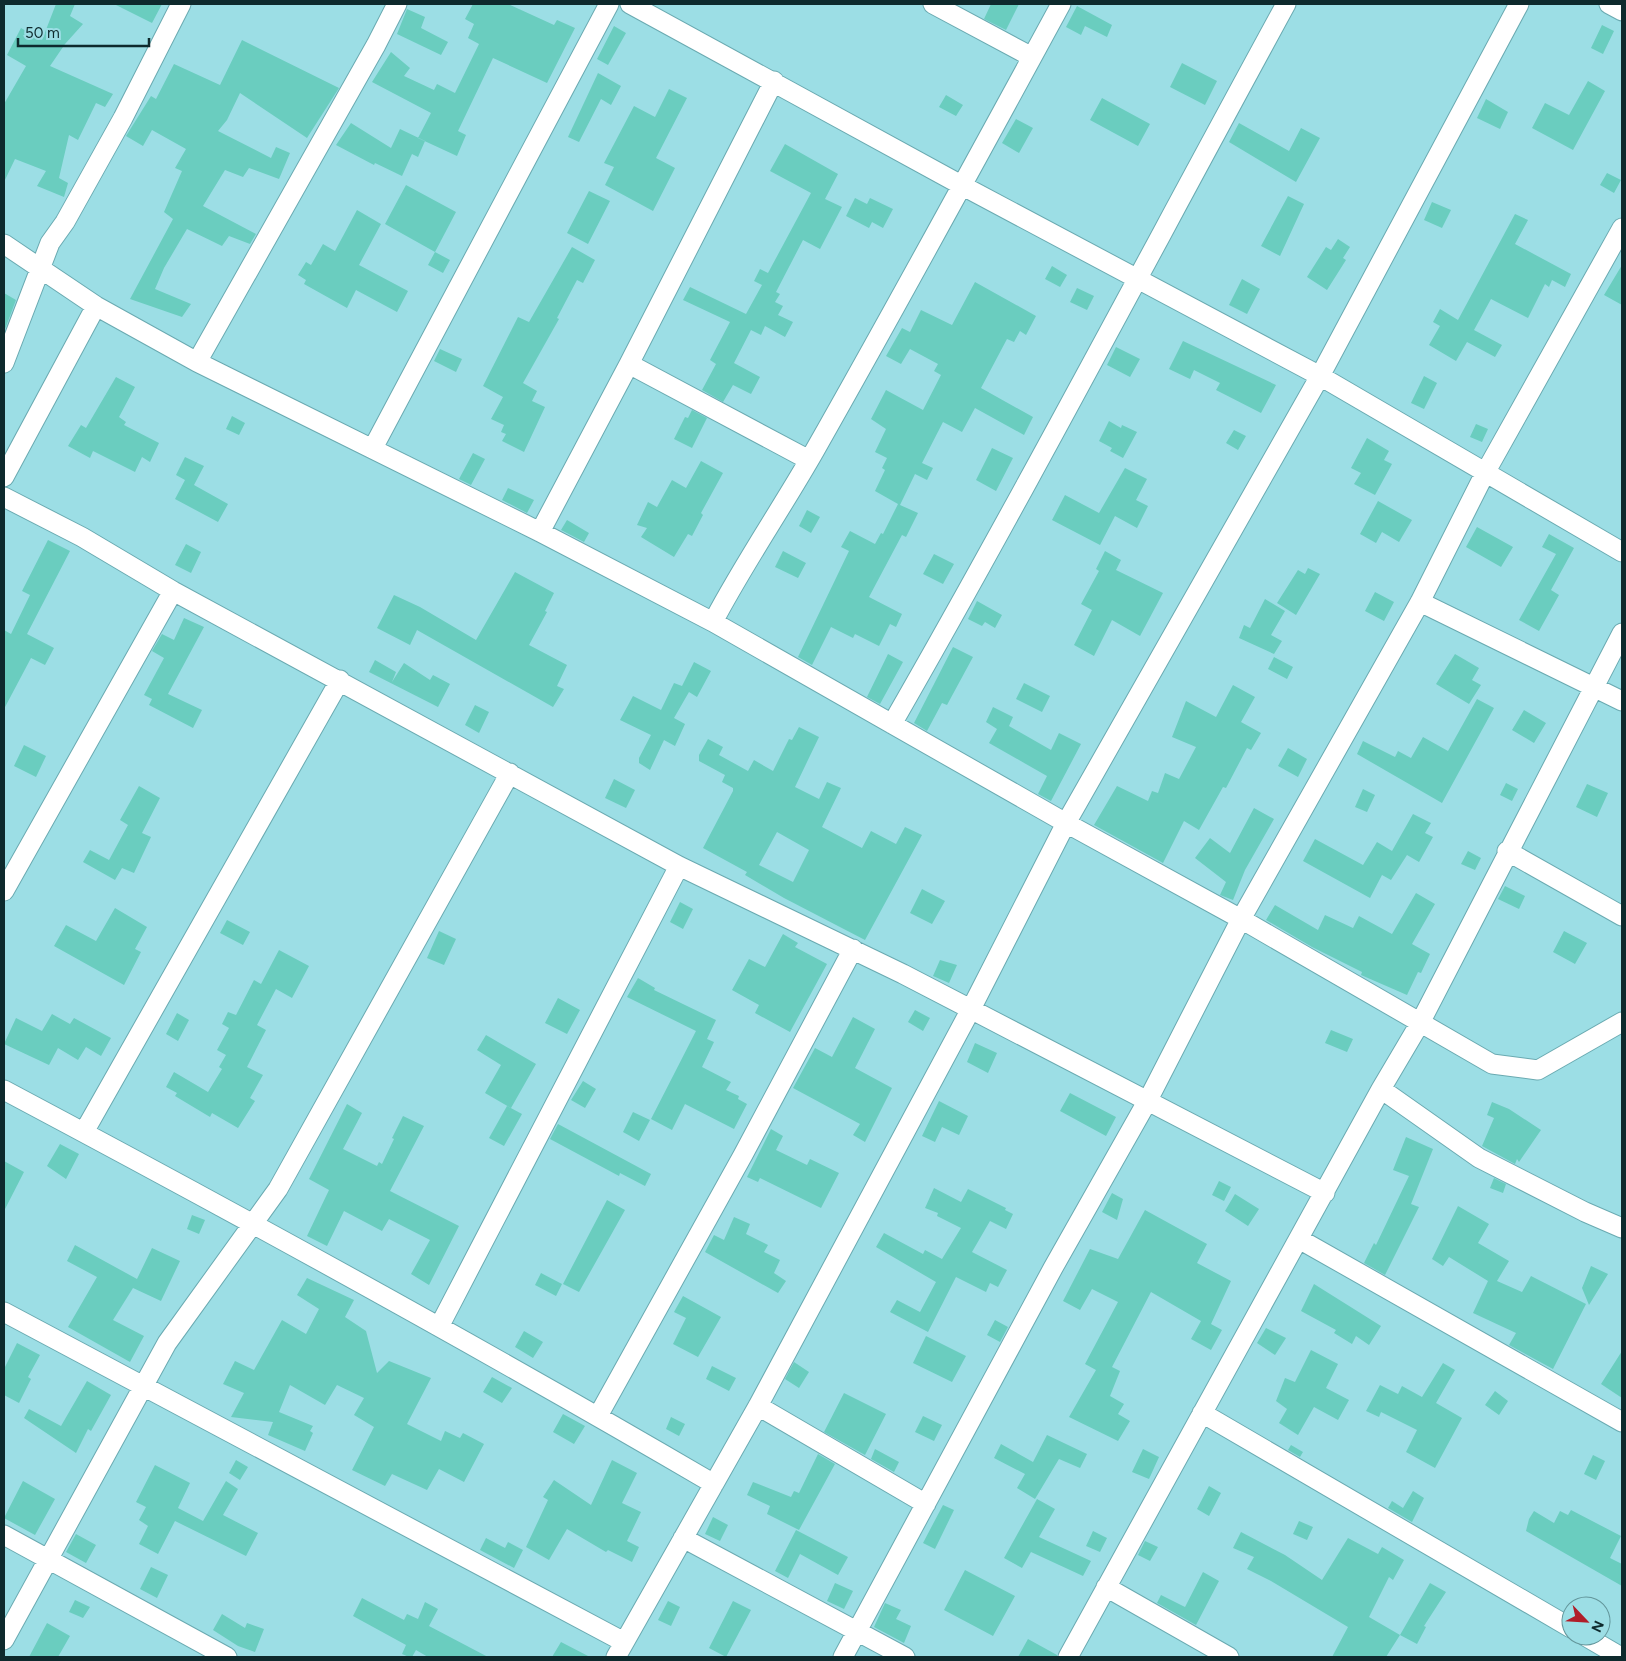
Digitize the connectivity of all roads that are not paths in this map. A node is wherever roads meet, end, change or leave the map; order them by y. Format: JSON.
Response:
{"nodes":[{"id":1,"x":181,"y":4,"type":"edge"},
{"id":2,"x":397,"y":4,"type":"edge"},
{"id":3,"x":610,"y":4,"type":"edge"},
{"id":4,"x":630,"y":4,"type":"edge"},
{"id":5,"x":933,"y":4,"type":"edge"},
{"id":6,"x":1061,"y":4,"type":"edge"},
{"id":7,"x":1286,"y":4,"type":"edge"},
{"id":8,"x":1519,"y":4,"type":"edge"},
{"id":9,"x":1609,"y":4,"type":"edge"},
{"id":10,"x":1622,"y":11,"type":"edge"},
{"id":11,"x":1032,"y":57,"type":"junction"},
{"id":12,"x":774,"y":80,"type":"junction"},
{"id":13,"x":963,"y":186,"type":"junction"},
{"id":14,"x":1622,"y":228,"type":"edge"},
{"id":15,"x":4,"y":244,"type":"edge"},
{"id":16,"x":40,"y":269,"type":"junction"},
{"id":17,"x":1136,"y":278,"type":"junction"},
{"id":18,"x":96,"y":306,"type":"junction"},
{"id":19,"x":197,"y":362,"type":"junction"},
{"id":20,"x":4,"y":363,"type":"edge"},
{"id":21,"x":629,"y":364,"type":"junction"},
{"id":22,"x":1320,"y":376,"type":"junction"},
{"id":23,"x":373,"y":448,"type":"junction"},
{"id":24,"x":810,"y":460,"type":"junction"},
{"id":25,"x":1485,"y":473,"type":"junction"},
{"id":26,"x":4,"y":477,"type":"edge"},
{"id":27,"x":4,"y":497,"type":"edge"},
{"id":28,"x":540,"y":532,"type":"junction"},
{"id":29,"x":1622,"y":552,"type":"edge"},
{"id":30,"x":173,"y":591,"type":"junction"},
{"id":31,"x":1420,"y":602,"type":"junction"},
{"id":32,"x":713,"y":622,"type":"junction"},
{"id":33,"x":1622,"y":633,"type":"edge"},
{"id":34,"x":340,"y":680,"type":"junction"},
{"id":35,"x":1593,"y":686,"type":"junction"},
{"id":36,"x":1622,"y":702,"type":"edge"},
{"id":37,"x":892,"y":724,"type":"junction"},
{"id":38,"x":510,"y":773,"type":"junction"},
{"id":39,"x":1066,"y":823,"type":"junction"},
{"id":40,"x":1507,"y":851,"type":"junction"},
{"id":41,"x":679,"y":866,"type":"junction"},
{"id":42,"x":4,"y":891,"type":"edge"},
{"id":43,"x":1622,"y":916,"type":"edge"},
{"id":44,"x":1241,"y":919,"type":"junction"},
{"id":45,"x":852,"y":950,"type":"junction"},
{"id":46,"x":970,"y":1008,"type":"junction"},
{"id":47,"x":1622,"y":1022,"type":"edge"},
{"id":48,"x":1420,"y":1023,"type":"junction"},
{"id":49,"x":1381,"y":1089,"type":"junction"},
{"id":50,"x":4,"y":1090,"type":"edge"},
{"id":51,"x":1148,"y":1100,"type":"junction"},
{"id":52,"x":84,"y":1132,"type":"junction"},
{"id":53,"x":1324,"y":1193,"type":"junction"},
{"id":54,"x":254,"y":1223,"type":"junction"},
{"id":55,"x":1622,"y":1228,"type":"edge"},
{"id":56,"x":1299,"y":1239,"type":"junction"},
{"id":57,"x":4,"y":1312,"type":"edge"},
{"id":58,"x":440,"y":1326,"type":"junction"},
{"id":59,"x":142,"y":1386,"type":"junction"},
{"id":60,"x":758,"y":1406,"type":"junction"},
{"id":61,"x":1202,"y":1413,"type":"junction"},
{"id":62,"x":598,"y":1416,"type":"junction"},
{"id":63,"x":1622,"y":1422,"type":"edge"},
{"id":64,"x":714,"y":1484,"type":"junction"},
{"id":65,"x":926,"y":1504,"type":"junction"},
{"id":66,"x":4,"y":1535,"type":"edge"},
{"id":67,"x":683,"y":1538,"type":"junction"},
{"id":68,"x":48,"y":1558,"type":"junction"},
{"id":69,"x":1106,"y":1587,"type":"junction"},
{"id":70,"x":1561,"y":1622,"type":"edge"},
{"id":71,"x":857,"y":1631,"type":"junction"},
{"id":72,"x":4,"y":1640,"type":"edge"},
{"id":73,"x":1602,"y":1646,"type":"edge"},
{"id":74,"x":620,"y":1650,"type":"edge"},
{"id":75,"x":227,"y":1657,"type":"edge"},
{"id":76,"x":843,"y":1657,"type":"edge"},
{"id":77,"x":905,"y":1657,"type":"edge"},
{"id":78,"x":1068,"y":1657,"type":"edge"},
{"id":79,"x":1229,"y":1657,"type":"edge"},
{"id":80,"x":1621,"y":1657,"type":"edge"}],
"edges":[{"from":1,"to":16,"type":"street"},
{"from":2,"to":19,"type":"street"},
{"from":3,"to":23,"type":"street"},
{"from":4,"to":12,"type":"street"},
{"from":5,"to":11,"type":"street"},
{"from":6,"to":11,"type":"street"},
{"from":7,"to":17,"type":"street"},
{"from":8,"to":22,"type":"street"},
{"from":9,"to":10,"type":"street"},
{"from":11,"to":13,"type":"street"},
{"from":12,"to":13,"type":"street"},
{"from":12,"to":21,"type":"street"},
{"from":13,"to":17,"type":"street"},
{"from":13,"to":24,"type":"street"},
{"from":14,"to":25,"type":"street"},
{"from":15,"to":16,"type":"street"},
{"from":16,"to":18,"type":"street"},
{"from":16,"to":20,"type":"street"},
{"from":17,"to":22,"type":"street"},
{"from":17,"to":37,"type":"street"},
{"from":18,"to":19,"type":"street"},
{"from":18,"to":26,"type":"street"},
{"from":19,"to":23,"type":"street"},
{"from":21,"to":24,"type":"street"},
{"from":21,"to":28,"type":"street"},
{"from":22,"to":25,"type":"street"},
{"from":22,"to":39,"type":"street"},
{"from":23,"to":28,"type":"street"},
{"from":24,"to":32,"type":"street"},
{"from":25,"to":29,"type":"street"},
{"from":25,"to":31,"type":"street"},
{"from":27,"to":30,"type":"street"},
{"from":28,"to":32,"type":"street"},
{"from":30,"to":34,"type":"street"},
{"from":30,"to":42,"type":"street"},
{"from":31,"to":35,"type":"street"},
{"from":31,"to":44,"type":"street"},
{"from":32,"to":37,"type":"street"},
{"from":33,"to":35,"type":"street"},
{"from":34,"to":38,"type":"street"},
{"from":34,"to":52,"type":"street"},
{"from":35,"to":36,"type":"street"},
{"from":35,"to":40,"type":"street"},
{"from":37,"to":39,"type":"street"},
{"from":38,"to":41,"type":"street"},
{"from":38,"to":54,"type":"street"},
{"from":39,"to":44,"type":"street"},
{"from":39,"to":46,"type":"street"},
{"from":40,"to":43,"type":"street"},
{"from":40,"to":48,"type":"street"},
{"from":41,"to":45,"type":"street"},
{"from":41,"to":58,"type":"street"},
{"from":44,"to":48,"type":"street"},
{"from":44,"to":51,"type":"street"},
{"from":45,"to":46,"type":"street"},
{"from":45,"to":62,"type":"street"},
{"from":46,"to":51,"type":"street"},
{"from":46,"to":60,"type":"street"},
{"from":47,"to":48,"type":"street"},
{"from":48,"to":49,"type":"street"},
{"from":49,"to":53,"type":"street"},
{"from":49,"to":55,"type":"street"},
{"from":50,"to":52,"type":"street"},
{"from":51,"to":53,"type":"street"},
{"from":51,"to":65,"type":"street"},
{"from":52,"to":54,"type":"street"},
{"from":53,"to":56,"type":"street"},
{"from":54,"to":58,"type":"street"},
{"from":54,"to":59,"type":"street"},
{"from":56,"to":61,"type":"street"},
{"from":56,"to":63,"type":"street"},
{"from":57,"to":59,"type":"street"},
{"from":58,"to":62,"type":"street"},
{"from":59,"to":68,"type":"street"},
{"from":59,"to":74,"type":"street"},
{"from":60,"to":64,"type":"street"},
{"from":60,"to":65,"type":"street"},
{"from":61,"to":69,"type":"street"},
{"from":61,"to":70,"type":"street"},
{"from":62,"to":64,"type":"street"},
{"from":64,"to":67,"type":"street"},
{"from":65,"to":71,"type":"street"},
{"from":66,"to":68,"type":"street"},
{"from":67,"to":71,"type":"street"},
{"from":67,"to":74,"type":"street"},
{"from":68,"to":72,"type":"street"},
{"from":68,"to":75,"type":"street"},
{"from":69,"to":78,"type":"street"},
{"from":69,"to":79,"type":"street"},
{"from":71,"to":76,"type":"street"},
{"from":71,"to":77,"type":"street"},
{"from":73,"to":80,"type":"street"}]}
